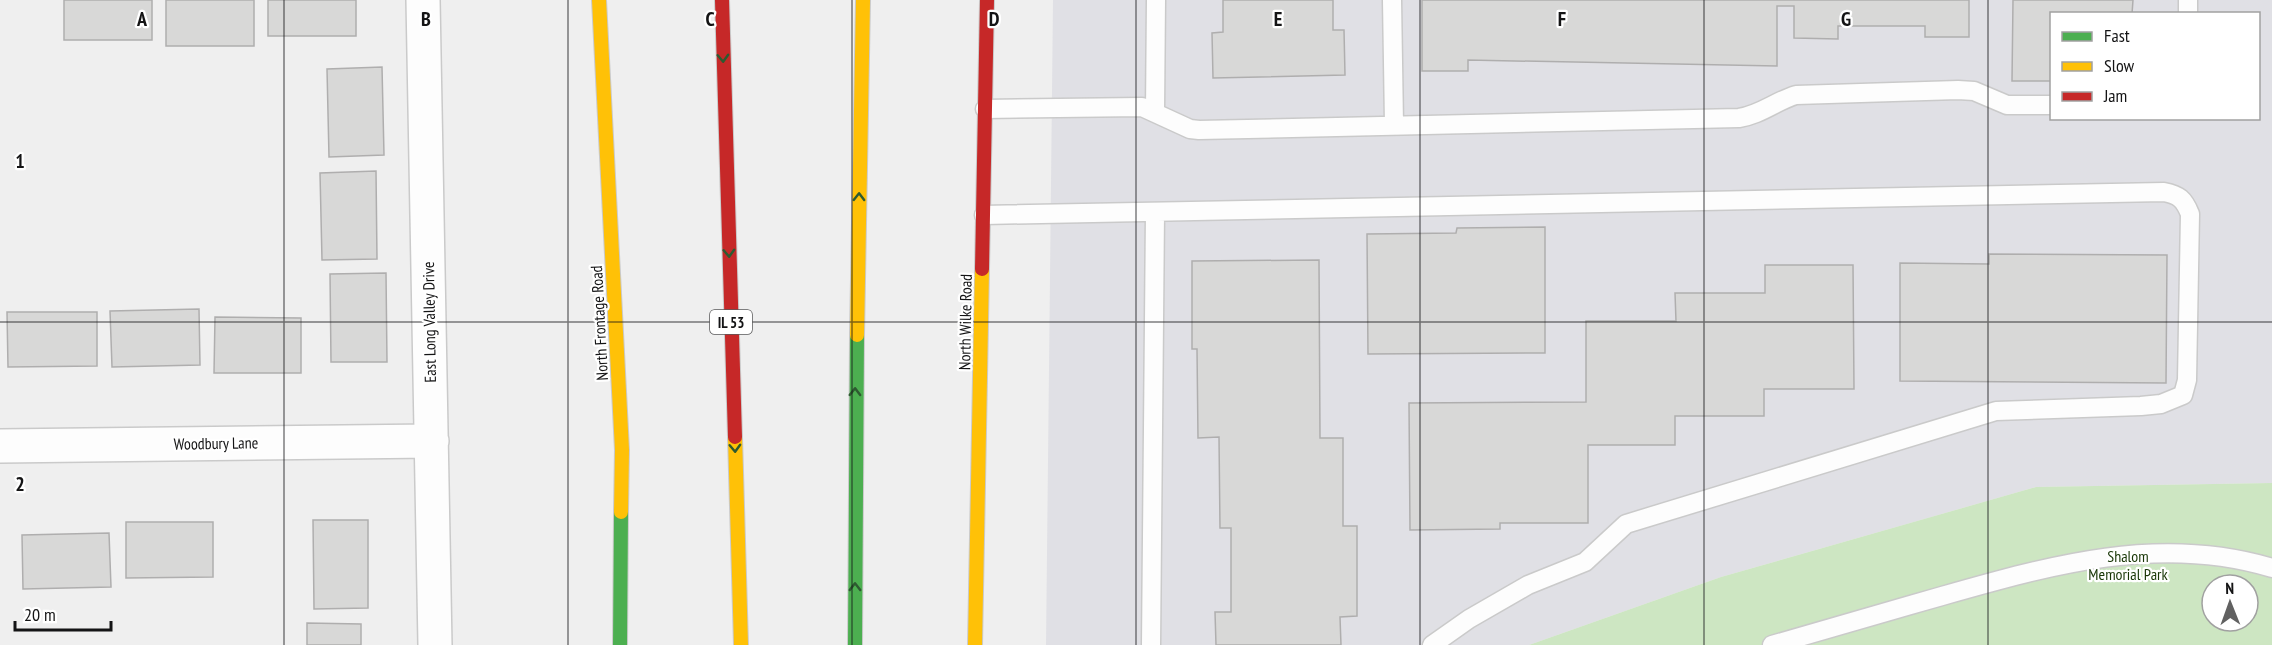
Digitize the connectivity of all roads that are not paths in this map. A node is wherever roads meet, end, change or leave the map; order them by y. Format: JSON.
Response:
{"nodes":[{"id":1,"x":423,"y":0,"type":"edge"},
{"id":2,"x":599,"y":0,"type":"edge"},
{"id":3,"x":722,"y":0,"type":"edge"},
{"id":4,"x":863,"y":0,"type":"edge"},
{"id":5,"x":987,"y":0,"type":"edge"},
{"id":6,"x":1156,"y":0,"type":"edge"},
{"id":7,"x":1392,"y":0,"type":"edge"},
{"id":8,"x":2050,"y":105,"type":"edge"},
{"id":9,"x":985,"y":109,"type":"junction"},
{"id":10,"x":1155,"y":111,"type":"junction"},
{"id":11,"x":1394,"y":124,"type":"junction"},
{"id":12,"x":1155,"y":213,"type":"junction"},
{"id":13,"x":984,"y":215,"type":"junction"},
{"id":14,"x":432,"y":441,"type":"junction"},
{"id":15,"x":0,"y":446,"type":"edge"},
{"id":16,"x":2272,"y":568,"type":"edge"},
{"id":17,"x":435,"y":645,"type":"edge"},
{"id":18,"x":620,"y":645,"type":"edge"},
{"id":19,"x":741,"y":645,"type":"edge"},
{"id":20,"x":855,"y":645,"type":"edge"},
{"id":21,"x":975,"y":645,"type":"edge"},
{"id":22,"x":1151,"y":645,"type":"edge"},
{"id":23,"x":1432,"y":645,"type":"edge"},
{"id":24,"x":1772,"y":645,"type":"edge"}],
"edges":[{"from":1,"to":14,"type":"street","name":"East Long Valley Drive"},
{"from":2,"to":18,"type":"main road","name":"North Frontage Road"},
{"from":3,"to":19,"type":"main road","number":"IL 53","one_way":true},
{"from":20,"to":4,"type":"main road","one_way":true},
{"from":5,"to":9,"type":"main road","name":"North Wilke Road"},
{"from":6,"to":10,"type":"lane"},
{"from":7,"to":11,"type":"lane"},
{"from":8,"to":11,"type":"lane"},
{"from":9,"to":10,"type":"lane"},
{"from":9,"to":13,"type":"main road","name":"North Wilke Road"},
{"from":10,"to":11,"type":"lane"},
{"from":12,"to":13,"type":"lane"},
{"from":12,"to":22,"type":"lane"},
{"from":12,"to":23,"type":"lane"},
{"from":13,"to":21,"type":"main road","name":"North Wilke Road"},
{"from":14,"to":15,"type":"street","name":"Woodbury Lane"},
{"from":14,"to":17,"type":"street","name":"East Long Valley Drive"},
{"from":16,"to":24,"type":"lane"}]}
